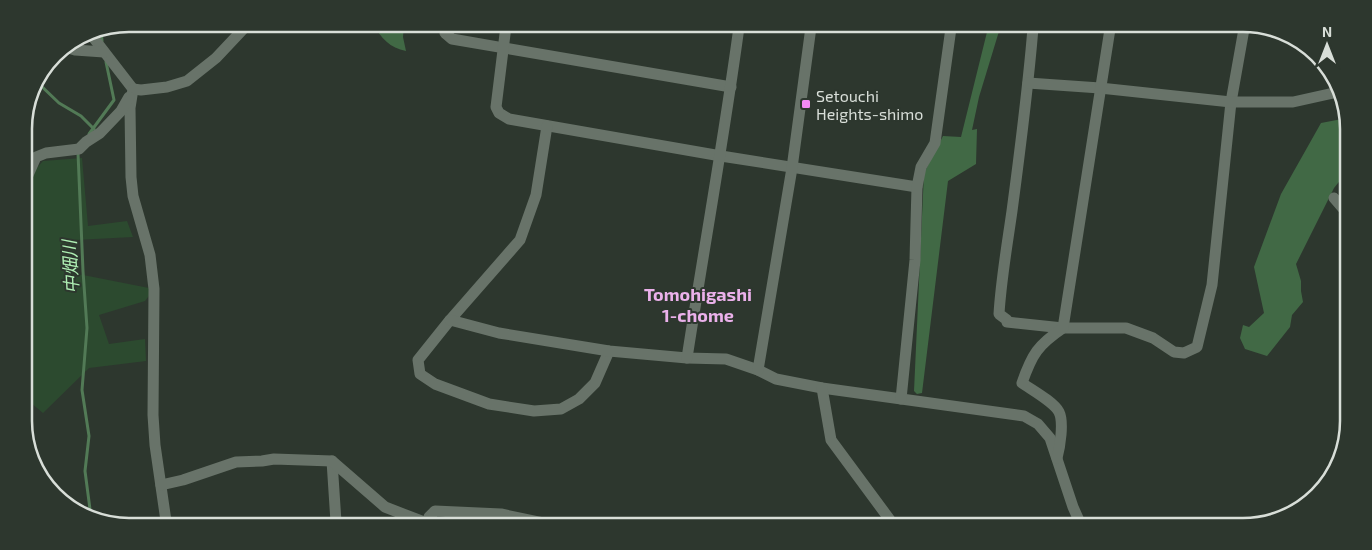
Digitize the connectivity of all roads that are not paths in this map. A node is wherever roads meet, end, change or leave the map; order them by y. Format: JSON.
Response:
{"nodes":[{"id":1,"x":235,"y":32,"type":"edge"},
{"id":2,"x":241,"y":32,"type":"edge"},
{"id":3,"x":445,"y":32,"type":"edge"},
{"id":4,"x":505,"y":32,"type":"edge"},
{"id":5,"x":738,"y":32,"type":"edge"},
{"id":6,"x":810,"y":32,"type":"edge"},
{"id":7,"x":950,"y":32,"type":"edge"},
{"id":8,"x":1033,"y":32,"type":"edge"},
{"id":9,"x":1109,"y":32,"type":"edge"},
{"id":10,"x":1243,"y":32,"type":"edge"},
{"id":11,"x":95,"y":40,"type":"edge"},
{"id":12,"x":234,"y":40,"type":"junction"},
{"id":13,"x":503,"y":49,"type":"junction"},
{"id":14,"x":75,"y":50,"type":"edge"},
{"id":15,"x":104,"y":52,"type":"junction"},
{"id":16,"x":1028,"y":83,"type":"junction"},
{"id":17,"x":731,"y":87,"type":"junction"},
{"id":18,"x":1100,"y":88,"type":"junction"},
{"id":19,"x":133,"y":89,"type":"junction"},
{"id":20,"x":1332,"y":93,"type":"edge"},
{"id":21,"x":1231,"y":102,"type":"junction"},
{"id":22,"x":547,"y":126,"type":"junction"},
{"id":23,"x":720,"y":156,"type":"junction"},
{"id":24,"x":33,"y":164,"type":"edge"},
{"id":25,"x":792,"y":168,"type":"junction"},
{"id":26,"x":917,"y":187,"type":"junction"},
{"id":27,"x":1334,"y":198,"type":"dead end"},
{"id":28,"x":1340,"y":205,"type":"edge"},
{"id":29,"x":450,"y":320,"type":"junction"},
{"id":30,"x":1063,"y":328,"type":"junction"},
{"id":31,"x":609,"y":351,"type":"junction"},
{"id":32,"x":688,"y":358,"type":"junction"},
{"id":33,"x":758,"y":370,"type":"junction"},
{"id":34,"x":822,"y":388,"type":"junction"},
{"id":35,"x":901,"y":400,"type":"junction"},
{"id":36,"x":1057,"y":460,"type":"junction"},
{"id":37,"x":332,"y":461,"type":"junction"},
{"id":38,"x":161,"y":484,"type":"junction"},
{"id":39,"x":888,"y":517,"type":"edge"},
{"id":40,"x":1078,"y":517,"type":"edge"},
{"id":41,"x":166,"y":518,"type":"edge"},
{"id":42,"x":336,"y":518,"type":"edge"},
{"id":43,"x":413,"y":518,"type":"edge"},
{"id":44,"x":429,"y":518,"type":"edge"},
{"id":45,"x":518,"y":518,"type":"edge"}],
"edges":[{"from":1,"to":12,"type":"street"},
{"from":2,"to":12,"type":"street"},
{"from":3,"to":13,"type":"street"},
{"from":4,"to":13,"type":"street"},
{"from":5,"to":17,"type":"street"},
{"from":6,"to":25,"type":"street"},
{"from":7,"to":26,"type":"street"},
{"from":8,"to":16,"type":"street"},
{"from":9,"to":18,"type":"street"},
{"from":10,"to":21,"type":"street"},
{"from":11,"to":15,"type":"street"},
{"from":12,"to":19,"type":"street"},
{"from":13,"to":17,"type":"street"},
{"from":13,"to":22,"type":"street"},
{"from":14,"to":15,"type":"street"},
{"from":15,"to":19,"type":"street"},
{"from":16,"to":18,"type":"street"},
{"from":16,"to":30,"type":"street"},
{"from":17,"to":23,"type":"street"},
{"from":18,"to":21,"type":"street"},
{"from":18,"to":30,"type":"street"},
{"from":19,"to":24,"type":"street"},
{"from":19,"to":38,"type":"street"},
{"from":20,"to":21,"type":"street"},
{"from":21,"to":30,"type":"street"},
{"from":22,"to":23,"type":"street"},
{"from":22,"to":29,"type":"street"},
{"from":23,"to":25,"type":"street"},
{"from":23,"to":32,"type":"street"},
{"from":25,"to":26,"type":"street"},
{"from":25,"to":33,"type":"street"},
{"from":26,"to":35,"type":"street"},
{"from":27,"to":28,"type":"street"},
{"from":29,"to":31,"type":"street"},
{"from":29,"to":31,"type":"street"},
{"from":30,"to":36,"type":"street"},
{"from":31,"to":32,"type":"street"},
{"from":32,"to":33,"type":"street"},
{"from":33,"to":34,"type":"street"},
{"from":34,"to":35,"type":"street"},
{"from":34,"to":39,"type":"street"},
{"from":35,"to":36,"type":"street"},
{"from":36,"to":40,"type":"street"},
{"from":37,"to":38,"type":"street"},
{"from":37,"to":42,"type":"street"},
{"from":37,"to":43,"type":"street"},
{"from":38,"to":41,"type":"street"},
{"from":44,"to":45,"type":"street"}]}
